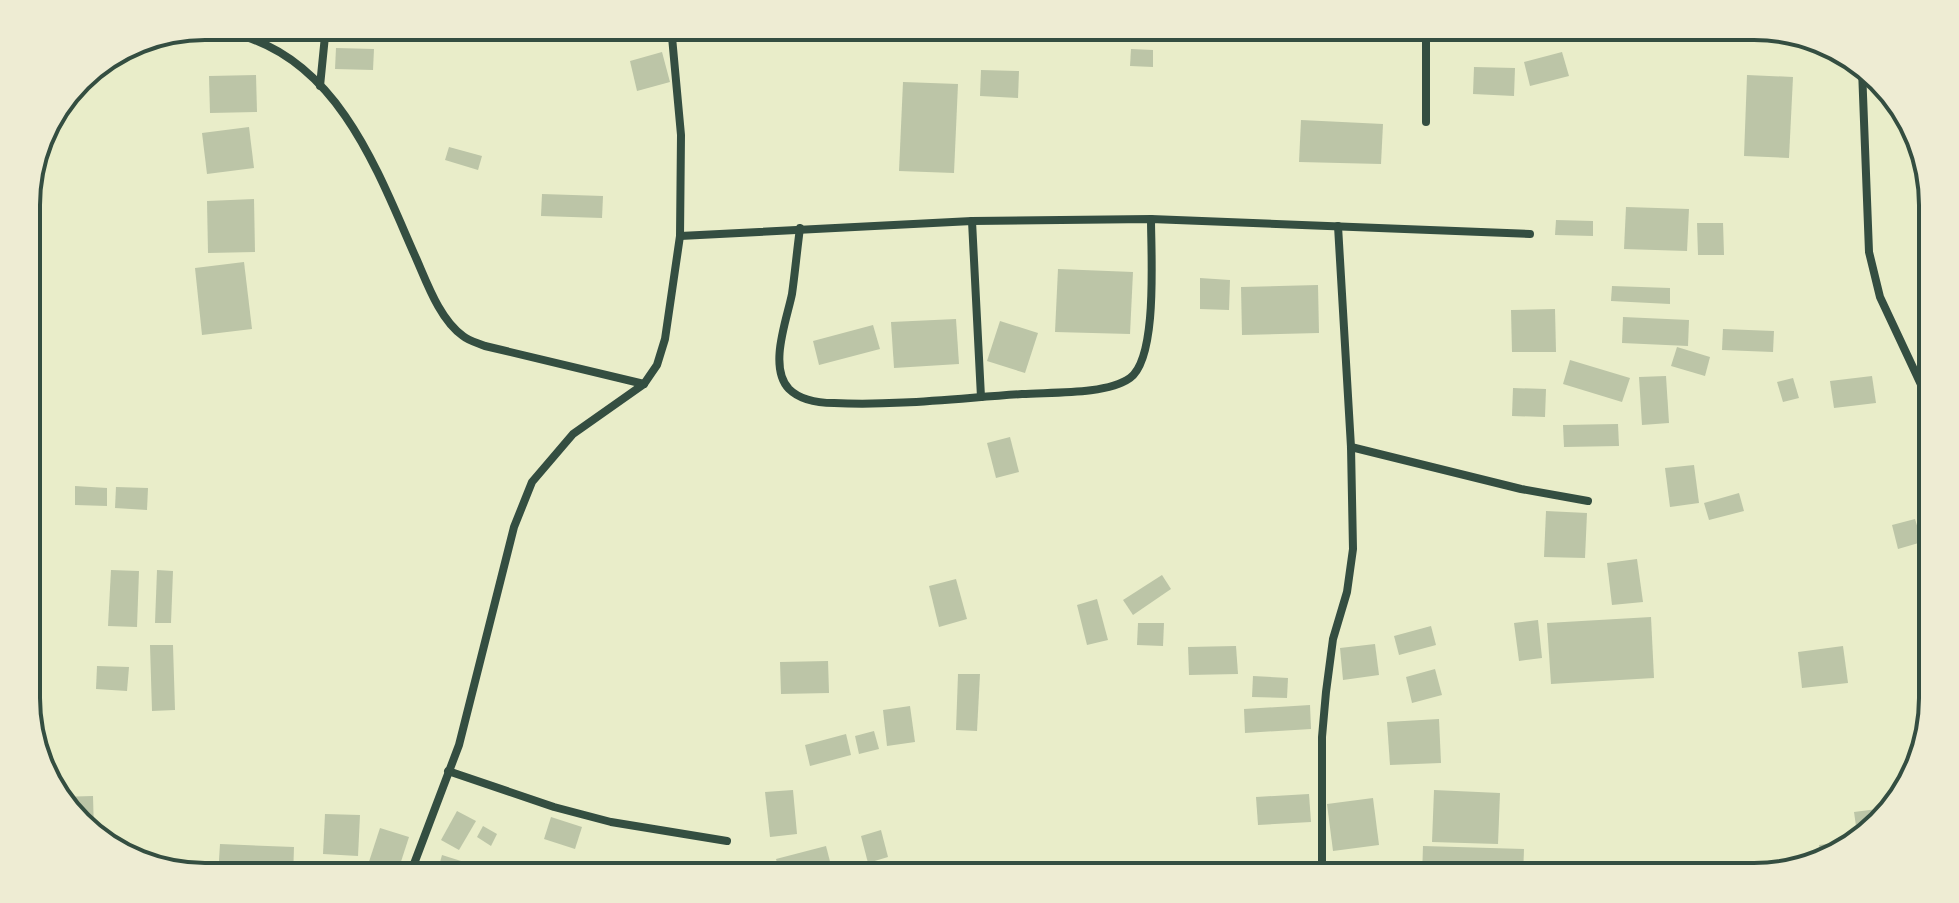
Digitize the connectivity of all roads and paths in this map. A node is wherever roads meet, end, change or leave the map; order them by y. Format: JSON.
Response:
{"nodes":[{"id":1,"x":251,"y":40,"type":"edge"},
{"id":2,"x":325,"y":40,"type":"edge"},
{"id":3,"x":672,"y":40,"type":"edge"},
{"id":4,"x":1426,"y":40,"type":"edge"},
{"id":5,"x":1862,"y":81,"type":"edge"},
{"id":6,"x":320,"y":86,"type":"junction"},
{"id":7,"x":1426,"y":122,"type":"dead end"},
{"id":8,"x":1151,"y":219,"type":"junction"},
{"id":9,"x":972,"y":221,"type":"junction"},
{"id":10,"x":1338,"y":226,"type":"junction"},
{"id":11,"x":800,"y":228,"type":"junction"},
{"id":12,"x":1530,"y":234,"type":"dead end"},
{"id":13,"x":680,"y":236,"type":"junction"},
{"id":14,"x":1919,"y":380,"type":"edge"},
{"id":15,"x":644,"y":384,"type":"junction"},
{"id":16,"x":981,"y":397,"type":"junction"},
{"id":17,"x":1351,"y":447,"type":"junction"},
{"id":18,"x":1588,"y":501,"type":"dead end"},
{"id":19,"x":448,"y":771,"type":"junction"},
{"id":20,"x":727,"y":841,"type":"dead end"},
{"id":21,"x":414,"y":863,"type":"edge"},
{"id":22,"x":1322,"y":863,"type":"edge"}],
"edges":[{"from":1,"to":6,"type":"street"},
{"from":2,"to":6,"type":"street"},
{"from":3,"to":13,"type":"street"},
{"from":4,"to":7,"type":"street"},
{"from":5,"to":14,"type":"street"},
{"from":6,"to":15,"type":"street"},
{"from":8,"to":9,"type":"street"},
{"from":8,"to":10,"type":"street"},
{"from":8,"to":16,"type":"street"},
{"from":9,"to":11,"type":"street"},
{"from":9,"to":16,"type":"street"},
{"from":10,"to":12,"type":"street"},
{"from":10,"to":17,"type":"street"},
{"from":11,"to":13,"type":"street"},
{"from":11,"to":16,"type":"street"},
{"from":13,"to":15,"type":"street"},
{"from":15,"to":19,"type":"street"},
{"from":17,"to":18,"type":"street"},
{"from":17,"to":22,"type":"street"},
{"from":19,"to":20,"type":"street"},
{"from":19,"to":21,"type":"street"}]}
